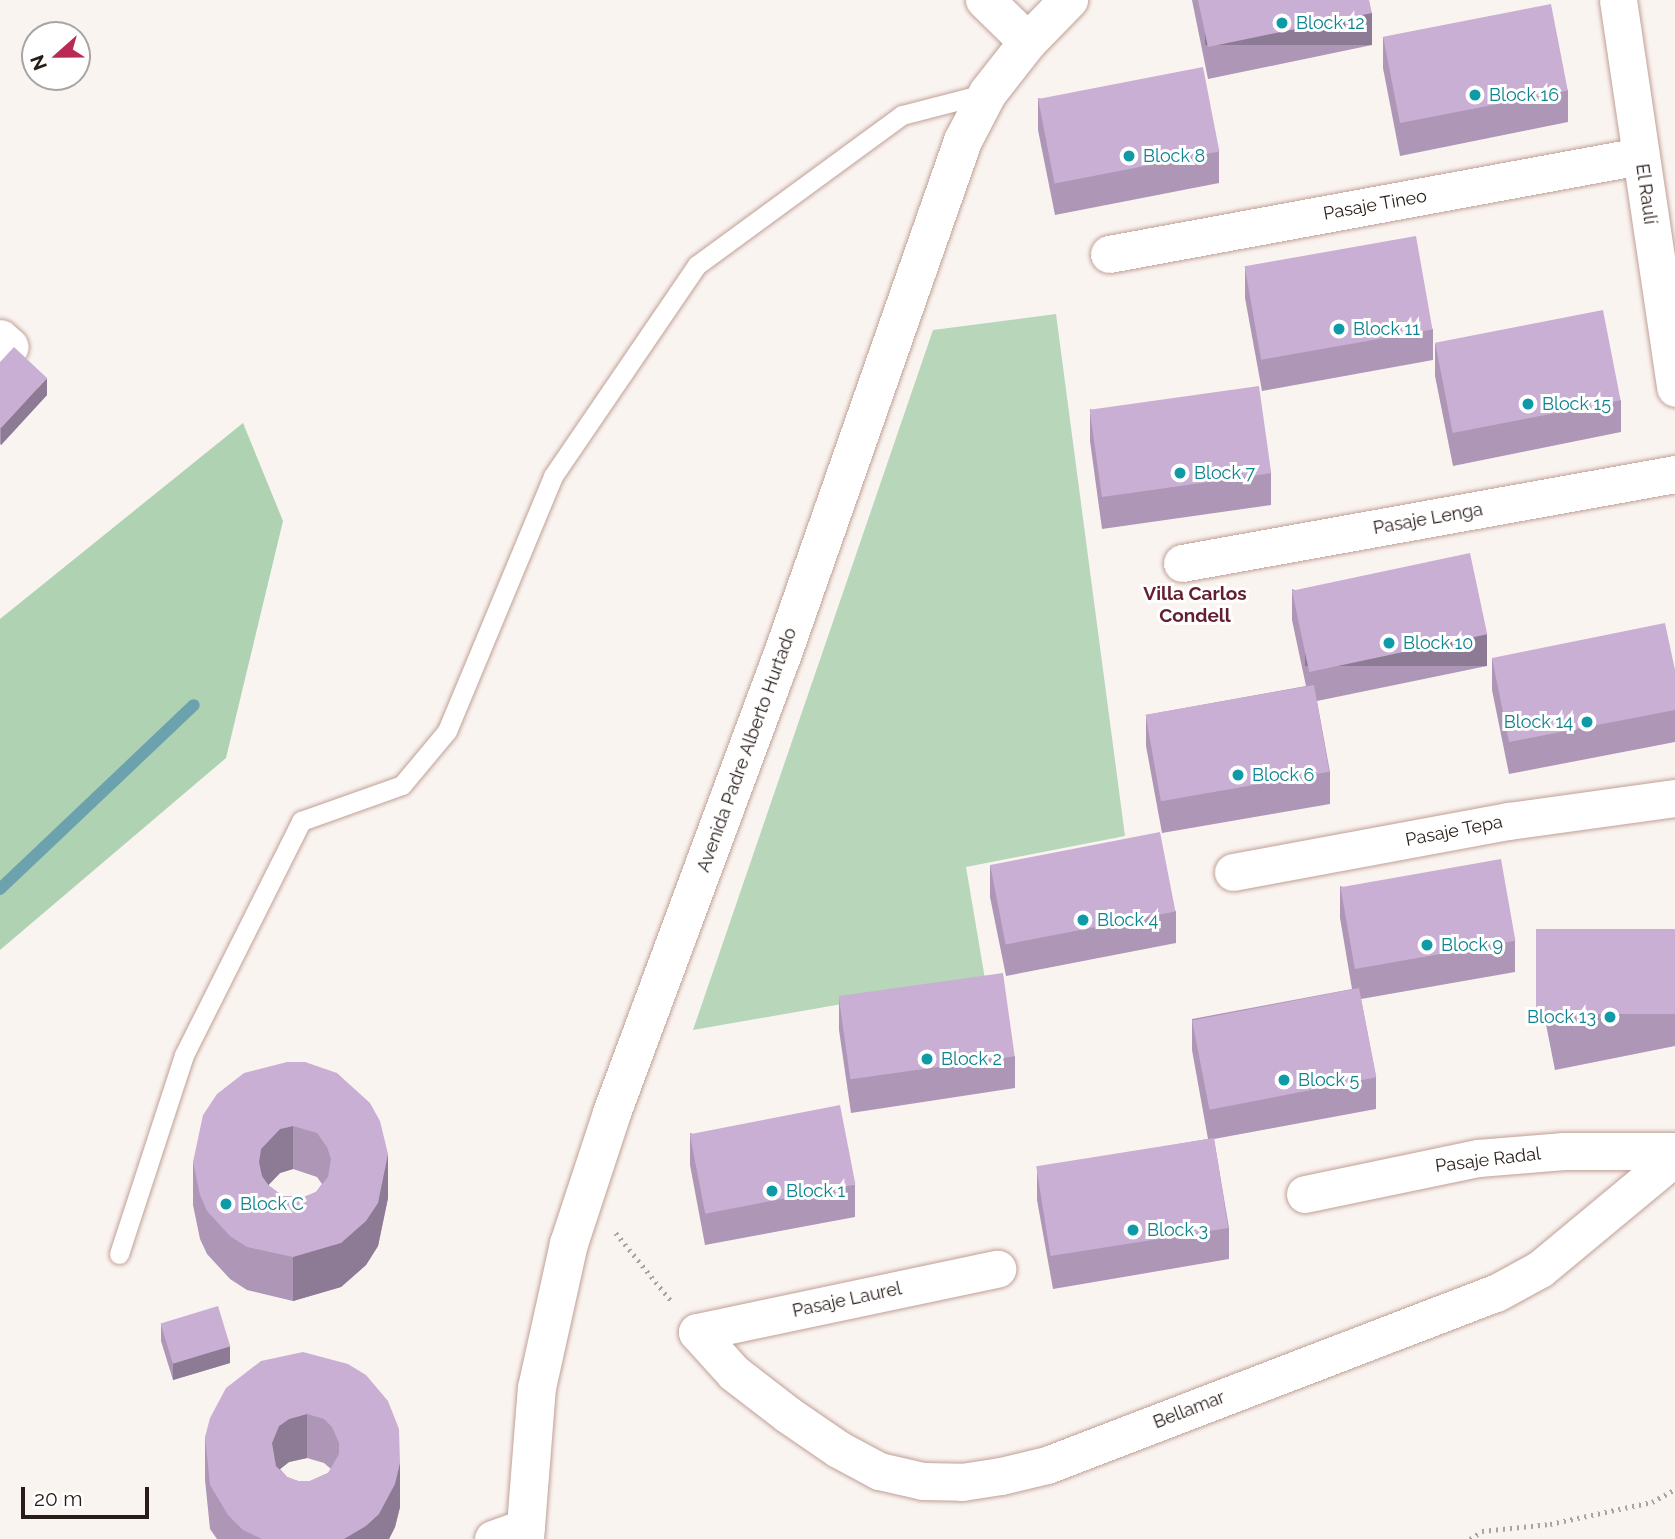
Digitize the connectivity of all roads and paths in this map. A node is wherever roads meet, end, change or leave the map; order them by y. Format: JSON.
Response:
{"nodes":[{"id":1,"x":985,"y":0,"type":"edge"},
{"id":2,"x":1069,"y":0,"type":"edge"},
{"id":3,"x":1618,"y":0,"type":"edge"},
{"id":4,"x":1028,"y":43,"type":"junction"},
{"id":5,"x":988,"y":93,"type":"junction"},
{"id":6,"x":1640,"y":156,"type":"junction"},
{"id":7,"x":1109,"y":254,"type":"dead end"},
{"id":8,"x":1675,"y":388,"type":"edge"},
{"id":9,"x":1675,"y":474,"type":"edge"},
{"id":10,"x":1182,"y":563,"type":"dead end"},
{"id":11,"x":1675,"y":798,"type":"edge"},
{"id":12,"x":1233,"y":873,"type":"dead end"},
{"id":13,"x":1675,"y":1151,"type":"edge"},
{"id":14,"x":1675,"y":1157,"type":"edge"},
{"id":15,"x":1305,"y":1194,"type":"dead end"},
{"id":16,"x":585,"y":1195,"type":"junction"},
{"id":17,"x":120,"y":1254,"type":"dead end"},
{"id":18,"x":997,"y":1269,"type":"dead end"},
{"id":19,"x":697,"y":1332,"type":"junction"},
{"id":20,"x":1675,"y":1489,"type":"edge"},
{"id":21,"x":515,"y":1535,"type":"edge"},
{"id":22,"x":1470,"y":1539,"type":"edge"}],
"edges":[{"from":1,"to":4,"type":"main road"},
{"from":2,"to":4,"type":"main road","name":"Avenida Padre Alberto Hurtado"},
{"from":3,"to":6,"type":"street","name":"El Raulí"},
{"from":4,"to":5,"type":"main road","name":"Avenida Padre Alberto Hurtado"},
{"from":5,"to":16,"type":"main road","name":"Avenida Padre Alberto Hurtado"},
{"from":5,"to":17,"type":"lane"},
{"from":6,"to":7,"type":"street","name":"Pasaje Tineo"},
{"from":6,"to":8,"type":"street","name":"El Raulí"},
{"from":9,"to":10,"type":"street","name":"Pasaje Lenga"},
{"from":11,"to":12,"type":"street","name":"Pasaje Tepa"},
{"from":13,"to":15,"type":"street","name":"Pasaje Radal"},
{"from":14,"to":19,"type":"street","name":"Bellamar"},
{"from":16,"to":19,"type":"path"},
{"from":16,"to":21,"type":"main road","name":"Avenida Padre Alberto Hurtado"},
{"from":18,"to":19,"type":"street","name":"Pasaje Laurel"},
{"from":20,"to":22,"type":"path"}]}
